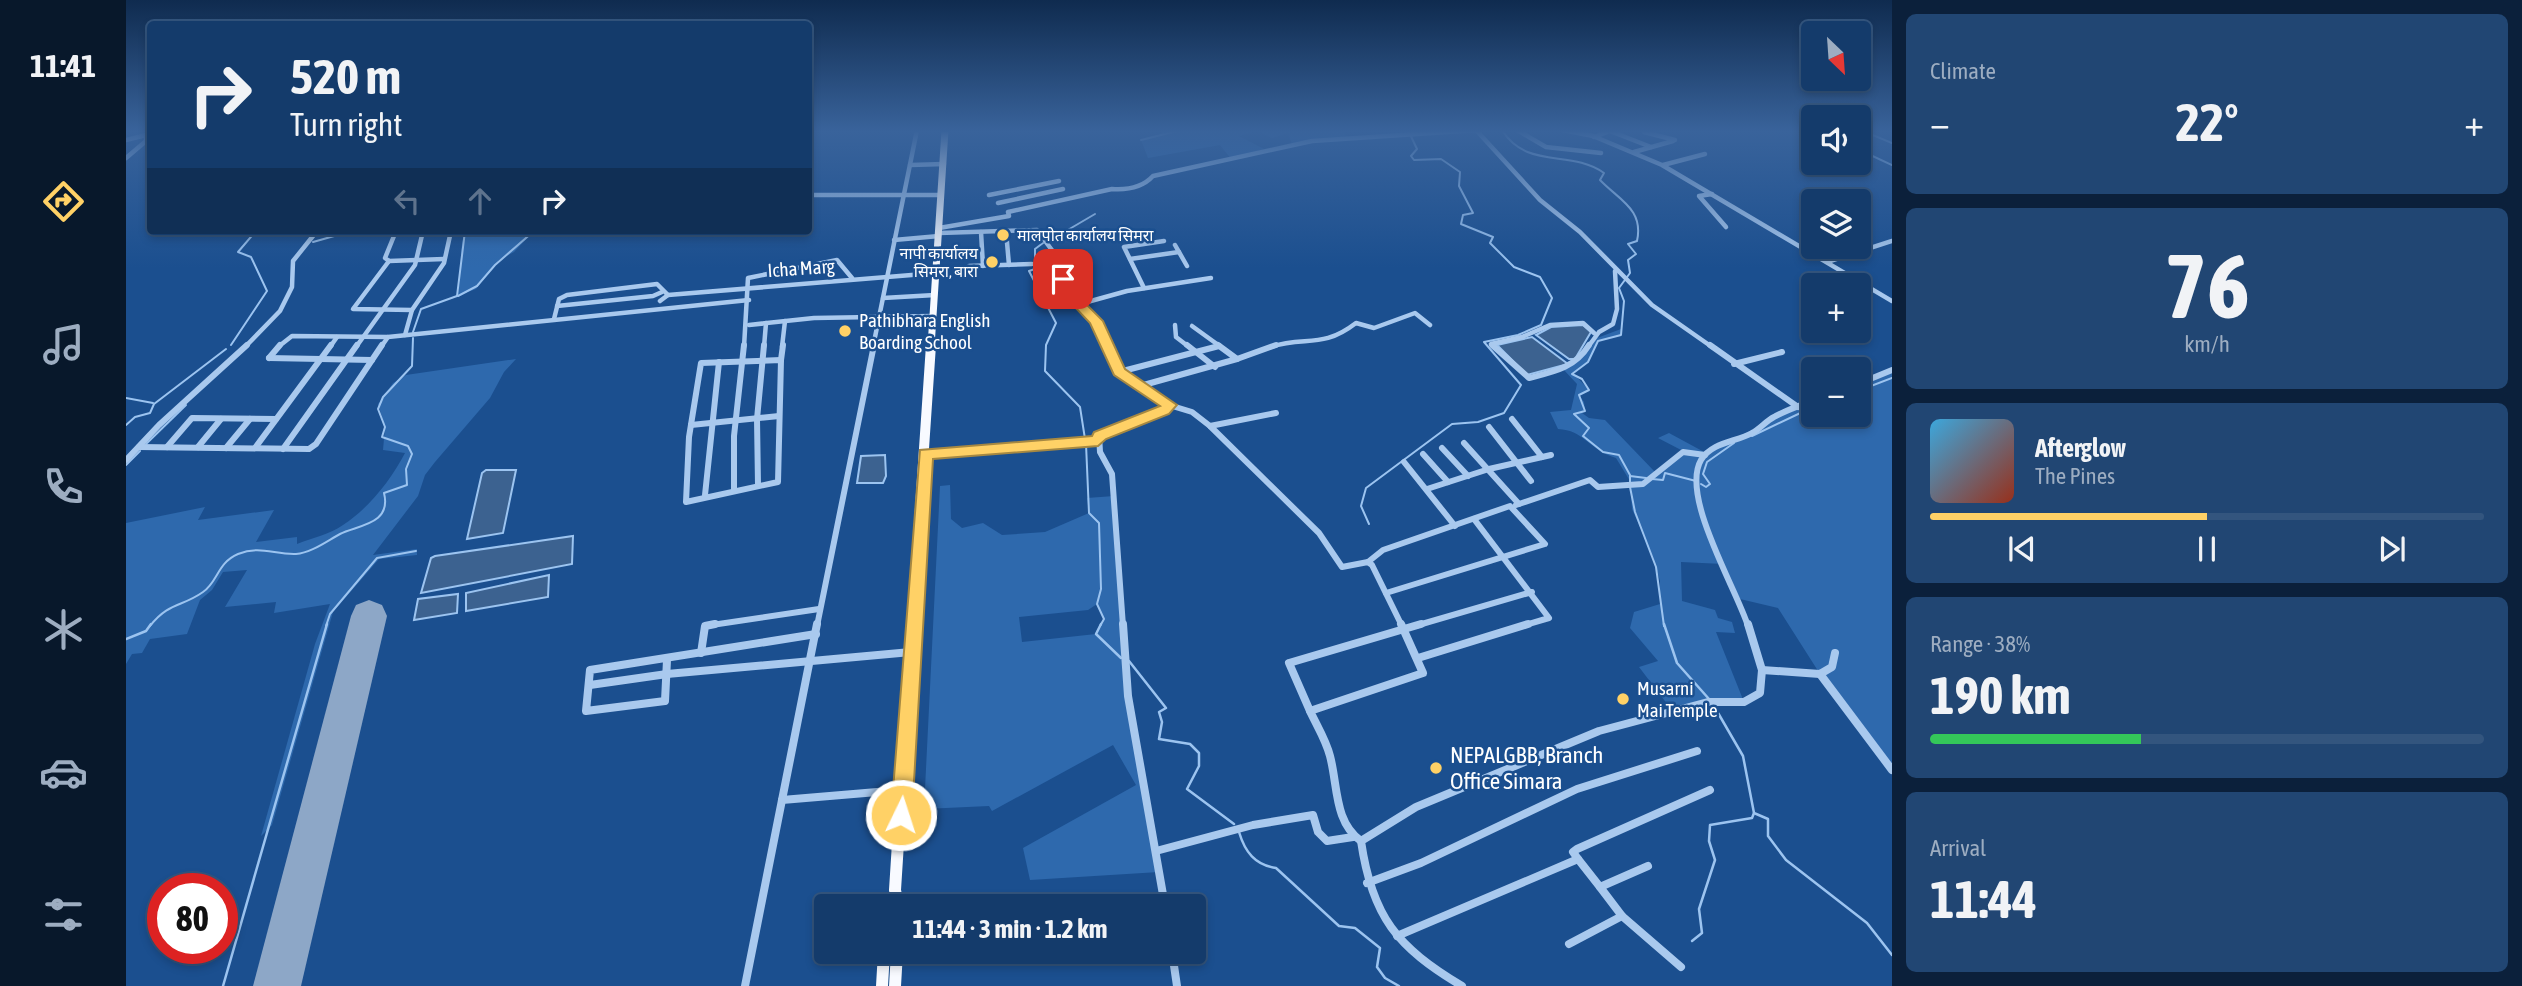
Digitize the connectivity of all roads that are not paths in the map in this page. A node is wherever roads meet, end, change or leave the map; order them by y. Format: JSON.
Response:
{"nodes":[{"id":1,"x":907,"y":176,"type":"edge"},
{"id":2,"x":943,"y":176,"type":"edge"},
{"id":3,"x":1153,"y":176,"type":"edge"},
{"id":4,"x":1518,"y":176,"type":"edge"},
{"id":5,"x":1681,"y":176,"type":"edge"},
{"id":6,"x":1063,"y":189,"type":"junction"},
{"id":7,"x":1713,"y":194,"type":"junction"},
{"id":8,"x":812,"y":195,"type":"edge"},
{"id":9,"x":903,"y":195,"type":"junction"},
{"id":10,"x":941,"y":195,"type":"junction"},
{"id":11,"x":1068,"y":198,"type":"junction"},
{"id":12,"x":998,"y":203,"type":"junction"},
{"id":13,"x":1008,"y":212,"type":"junction"},
{"id":14,"x":1726,"y":227,"type":"dead end"},
{"id":15,"x":1006,"y":231,"type":"junction"},
{"id":16,"x":939,"y":232,"type":"junction"},
{"id":17,"x":981,"y":232,"type":"junction"},
{"id":18,"x":314,"y":235,"type":"edge"},
{"id":19,"x":394,"y":235,"type":"edge"},
{"id":20,"x":422,"y":235,"type":"edge"},
{"id":21,"x":450,"y":235,"type":"edge"},
{"id":22,"x":894,"y":240,"type":"junction"},
{"id":23,"x":1164,"y":241,"type":"dead end"},
{"id":24,"x":1892,"y":242,"type":"edge"},
{"id":25,"x":1175,"y":245,"type":"dead end"},
{"id":26,"x":1179,"y":252,"type":"junction"},
{"id":27,"x":444,"y":259,"type":"junction"},
{"id":28,"x":1130,"y":259,"type":"junction"},
{"id":29,"x":416,"y":260,"type":"junction"},
{"id":30,"x":389,"y":261,"type":"junction"},
{"id":31,"x":1827,"y":262,"type":"junction"},
{"id":32,"x":1032,"y":264,"type":"dead end"},
{"id":33,"x":1009,"y":265,"type":"junction"},
{"id":34,"x":968,"y":266,"type":"dead end"},
{"id":35,"x":984,"y":266,"type":"junction"},
{"id":36,"x":1187,"y":266,"type":"dead end"},
{"id":37,"x":804,"y":267,"type":"junction"},
{"id":38,"x":1615,"y":271,"type":"junction"},
{"id":39,"x":936,"y":274,"type":"junction"},
{"id":40,"x":887,"y":276,"type":"junction"},
{"id":41,"x":852,"y":278,"type":"junction"},
{"id":42,"x":1211,"y":278,"type":"dead end"},
{"id":43,"x":810,"y":282,"type":"junction"},
{"id":44,"x":748,"y":286,"type":"junction"},
{"id":45,"x":1144,"y":288,"type":"junction"},
{"id":46,"x":662,"y":292,"type":"junction"},
{"id":47,"x":668,"y":295,"type":"junction"},
{"id":48,"x":935,"y":295,"type":"junction"},
{"id":49,"x":653,"y":296,"type":"junction"},
{"id":50,"x":883,"y":298,"type":"junction"},
{"id":51,"x":749,"y":300,"type":"junction"},
{"id":52,"x":660,"y":301,"type":"junction"},
{"id":53,"x":1892,"y":301,"type":"edge"},
{"id":54,"x":1080,"y":304,"type":"junction"},
{"id":55,"x":558,"y":306,"type":"junction"},
{"id":56,"x":660,"y":309,"type":"junction"},
{"id":57,"x":382,"y":310,"type":"junction"},
{"id":58,"x":412,"y":310,"type":"junction"},
{"id":59,"x":878,"y":316,"type":"junction"},
{"id":60,"x":933,"y":316,"type":"junction"},
{"id":61,"x":554,"y":319,"type":"junction"},
{"id":62,"x":785,"y":321,"type":"junction"},
{"id":63,"x":766,"y":323,"type":"junction"},
{"id":64,"x":749,"y":325,"type":"junction"},
{"id":65,"x":1175,"y":325,"type":"dead end"},
{"id":66,"x":1430,"y":325,"type":"dead end"},
{"id":67,"x":1192,"y":326,"type":"dead end"},
{"id":68,"x":1594,"y":333,"type":"junction"},
{"id":69,"x":411,"y":334,"type":"junction"},
{"id":70,"x":337,"y":337,"type":"junction"},
{"id":71,"x":363,"y":337,"type":"junction"},
{"id":72,"x":388,"y":337,"type":"junction"},
{"id":73,"x":1219,"y":346,"type":"junction"},
{"id":74,"x":1195,"y":352,"type":"junction"},
{"id":75,"x":1782,"y":352,"type":"dead end"},
{"id":76,"x":1237,"y":359,"type":"junction"},
{"id":77,"x":321,"y":360,"type":"junction"},
{"id":78,"x":346,"y":360,"type":"junction"},
{"id":79,"x":372,"y":360,"type":"junction"},
{"id":80,"x":781,"y":360,"type":"junction"},
{"id":81,"x":740,"y":361,"type":"junction"},
{"id":82,"x":761,"y":361,"type":"junction"},
{"id":83,"x":719,"y":362,"type":"junction"},
{"id":84,"x":1734,"y":364,"type":"junction"},
{"id":85,"x":1215,"y":367,"type":"junction"},
{"id":86,"x":1892,"y":370,"type":"edge"},
{"id":87,"x":1119,"y":372,"type":"junction"},
{"id":88,"x":1871,"y":379,"type":"edge"},
{"id":89,"x":1140,"y":386,"type":"junction"},
{"id":90,"x":1169,"y":405,"type":"junction"},
{"id":91,"x":1801,"y":406,"type":"edge"},
{"id":92,"x":1798,"y":407,"type":"junction"},
{"id":93,"x":1276,"y":412,"type":"dead end"},
{"id":94,"x":779,"y":416,"type":"junction"},
{"id":95,"x":221,"y":419,"type":"junction"},
{"id":96,"x":250,"y":419,"type":"junction"},
{"id":97,"x":276,"y":419,"type":"junction"},
{"id":98,"x":757,"y":419,"type":"junction"},
{"id":99,"x":1512,"y":419,"type":"dead end"},
{"id":100,"x":734,"y":421,"type":"junction"},
{"id":101,"x":711,"y":423,"type":"junction"},
{"id":102,"x":691,"y":425,"type":"junction"},
{"id":103,"x":1210,"y":425,"type":"junction"},
{"id":104,"x":1489,"y":426,"type":"dead end"},
{"id":105,"x":1098,"y":441,"type":"junction"},
{"id":106,"x":1464,"y":443,"type":"dead end"},
{"id":107,"x":142,"y":447,"type":"junction"},
{"id":108,"x":167,"y":447,"type":"junction"},
{"id":109,"x":198,"y":447,"type":"junction"},
{"id":110,"x":226,"y":448,"type":"junction"},
{"id":111,"x":255,"y":448,"type":"junction"},
{"id":112,"x":1442,"y":448,"type":"dead end"},
{"id":113,"x":283,"y":449,"type":"junction"},
{"id":114,"x":926,"y":454,"type":"junction"},
{"id":115,"x":1423,"y":454,"type":"dead end"},
{"id":116,"x":1551,"y":455,"type":"dead end"},
{"id":117,"x":1705,"y":456,"type":"junction"},
{"id":118,"x":1542,"y":457,"type":"junction"},
{"id":119,"x":126,"y":460,"type":"edge"},
{"id":120,"x":1404,"y":462,"type":"dead end"},
{"id":121,"x":1517,"y":463,"type":"junction"},
{"id":122,"x":1489,"y":469,"type":"junction"},
{"id":123,"x":1468,"y":476,"type":"junction"},
{"id":124,"x":1531,"y":481,"type":"dead end"},
{"id":125,"x":1448,"y":482,"type":"junction"},
{"id":126,"x":758,"y":485,"type":"junction"},
{"id":127,"x":1427,"y":489,"type":"junction"},
{"id":128,"x":734,"y":490,"type":"junction"},
{"id":129,"x":705,"y":495,"type":"junction"},
{"id":130,"x":1519,"y":504,"type":"junction"},
{"id":131,"x":1510,"y":506,"type":"junction"},
{"id":132,"x":1474,"y":519,"type":"junction"},
{"id":133,"x":1455,"y":527,"type":"junction"},
{"id":134,"x":1503,"y":556,"type":"junction"},
{"id":135,"x":1368,"y":562,"type":"junction"},
{"id":136,"x":1532,"y":592,"type":"junction"},
{"id":137,"x":1386,"y":593,"type":"junction"},
{"id":138,"x":819,"y":609,"type":"junction"},
{"id":139,"x":1402,"y":630,"type":"junction"},
{"id":140,"x":816,"y":634,"type":"junction"},
{"id":141,"x":912,"y":652,"type":"junction"},
{"id":142,"x":701,"y":653,"type":"junction"},
{"id":143,"x":1835,"y":653,"type":"dead end"},
{"id":144,"x":1418,"y":658,"type":"junction"},
{"id":145,"x":667,"y":660,"type":"junction"},
{"id":146,"x":811,"y":663,"type":"junction"},
{"id":147,"x":1762,"y":670,"type":"junction"},
{"id":148,"x":667,"y":674,"type":"junction"},
{"id":149,"x":1819,"y":674,"type":"junction"},
{"id":150,"x":590,"y":685,"type":"junction"},
{"id":151,"x":1311,"y":711,"type":"junction"},
{"id":152,"x":1697,"y":751,"type":"dead end"},
{"id":153,"x":1892,"y":770,"type":"edge"},
{"id":154,"x":903,"y":790,"type":"junction"},
{"id":155,"x":1710,"y":790,"type":"dead end"},
{"id":156,"x":782,"y":800,"type":"junction"},
{"id":157,"x":1357,"y":839,"type":"junction"},
{"id":158,"x":1156,"y":852,"type":"junction"},
{"id":159,"x":1578,"y":859,"type":"junction"},
{"id":160,"x":1648,"y":866,"type":"dead end"},
{"id":161,"x":1367,"y":883,"type":"junction"},
{"id":162,"x":1600,"y":887,"type":"junction"},
{"id":163,"x":895,"y":890,"type":"junction"},
{"id":164,"x":894,"y":894,"type":"edge"},
{"id":165,"x":896,"y":894,"type":"edge"},
{"id":166,"x":1163,"y":894,"type":"edge"},
{"id":167,"x":1622,"y":916,"type":"junction"},
{"id":168,"x":1397,"y":936,"type":"junction"},
{"id":169,"x":1569,"y":944,"type":"dead end"},
{"id":170,"x":884,"y":964,"type":"edge"},
{"id":171,"x":896,"y":964,"type":"edge"},
{"id":172,"x":1174,"y":964,"type":"edge"},
{"id":173,"x":1681,"y":967,"type":"dead end"},
{"id":174,"x":745,"y":986,"type":"edge"},
{"id":175,"x":883,"y":986,"type":"edge"},
{"id":176,"x":895,"y":986,"type":"edge"},
{"id":177,"x":1177,"y":986,"type":"edge"},
{"id":178,"x":1462,"y":986,"type":"edge"}],
"edges":[{"from":1,"to":9,"type":"street"},
{"from":2,"to":10,"type":"highway"},
{"from":3,"to":11,"type":"street"},
{"from":4,"to":38,"type":"street"},
{"from":5,"to":7,"type":"street"},
{"from":6,"to":11,"type":"street"},
{"from":6,"to":12,"type":"street"},
{"from":6,"to":12,"type":"street"},
{"from":7,"to":14,"type":"street"},
{"from":7,"to":31,"type":"street"},
{"from":8,"to":9,"type":"street"},
{"from":9,"to":10,"type":"street"},
{"from":9,"to":22,"type":"street"},
{"from":10,"to":16,"type":"highway"},
{"from":11,"to":13,"type":"street"},
{"from":12,"to":13,"type":"street"},
{"from":13,"to":16,"type":"street"},
{"from":15,"to":17,"type":"street"},
{"from":15,"to":33,"type":"street"},
{"from":15,"to":54,"type":"street"},
{"from":16,"to":17,"type":"street"},
{"from":16,"to":22,"type":"street"},
{"from":16,"to":39,"type":"highway"},
{"from":17,"to":35,"type":"street"},
{"from":18,"to":107,"type":"street"},
{"from":19,"to":30,"type":"street"},
{"from":20,"to":29,"type":"street"},
{"from":21,"to":27,"type":"street"},
{"from":22,"to":40,"type":"street"},
{"from":23,"to":28,"type":"street"},
{"from":24,"to":31,"type":"street"},
{"from":25,"to":26,"type":"street"},
{"from":26,"to":28,"type":"street"},
{"from":26,"to":36,"type":"street"},
{"from":27,"to":29,"type":"street"},
{"from":27,"to":58,"type":"street"},
{"from":28,"to":45,"type":"street"},
{"from":29,"to":30,"type":"street"},
{"from":29,"to":57,"type":"street"},
{"from":30,"to":57,"type":"street"},
{"from":31,"to":53,"type":"street"},
{"from":32,"to":33,"type":"street"},
{"from":33,"to":35,"type":"street"},
{"from":34,"to":35,"type":"street"},
{"from":37,"to":41,"type":"street"},
{"from":37,"to":43,"type":"street"},
{"from":37,"to":44,"type":"street"},
{"from":38,"to":68,"type":"street"},
{"from":38,"to":84,"type":"street"},
{"from":39,"to":40,"type":"street","name":"Icha Marg"},
{"from":39,"to":48,"type":"highway"},
{"from":40,"to":41,"type":"street","name":"Icha Marg"},
{"from":40,"to":50,"type":"street"},
{"from":41,"to":43,"type":"street","name":"Icha Marg"},
{"from":42,"to":45,"type":"street"},
{"from":43,"to":44,"type":"street","name":"Icha Marg"},
{"from":44,"to":47,"type":"street","name":"Icha Marg"},
{"from":44,"to":51,"type":"street"},
{"from":45,"to":54,"type":"street"},
{"from":46,"to":47,"type":"street"},
{"from":46,"to":49,"type":"street"},
{"from":46,"to":55,"type":"street"},
{"from":47,"to":52,"type":"street"},
{"from":48,"to":50,"type":"street"},
{"from":48,"to":60,"type":"highway"},
{"from":49,"to":52,"type":"street"},
{"from":49,"to":55,"type":"street"},
{"from":50,"to":59,"type":"street"},
{"from":51,"to":56,"type":"street"},
{"from":51,"to":64,"type":"street"},
{"from":52,"to":56,"type":"street"},
{"from":54,"to":87,"type":"street"},
{"from":55,"to":61,"type":"street"},
{"from":56,"to":61,"type":"street"},
{"from":57,"to":58,"type":"street"},
{"from":57,"to":71,"type":"street"},
{"from":58,"to":69,"type":"street"},
{"from":59,"to":60,"type":"street"},
{"from":59,"to":62,"type":"street"},
{"from":59,"to":138,"type":"street"},
{"from":60,"to":114,"type":"highway"},
{"from":61,"to":69,"type":"street"},
{"from":62,"to":63,"type":"street"},
{"from":62,"to":80,"type":"street"},
{"from":63,"to":64,"type":"street"},
{"from":63,"to":82,"type":"street"},
{"from":64,"to":81,"type":"street"},
{"from":65,"to":74,"type":"street"},
{"from":66,"to":76,"type":"street"},
{"from":67,"to":73,"type":"street"},
{"from":68,"to":68,"type":"street"},
{"from":69,"to":72,"type":"street"},
{"from":70,"to":71,"type":"street"},
{"from":70,"to":77,"type":"street"},
{"from":70,"to":77,"type":"street"},
{"from":71,"to":72,"type":"street"},
{"from":71,"to":78,"type":"street"},
{"from":72,"to":79,"type":"street"},
{"from":73,"to":74,"type":"street"},
{"from":73,"to":76,"type":"street"},
{"from":74,"to":85,"type":"street"},
{"from":74,"to":87,"type":"street"},
{"from":75,"to":84,"type":"street"},
{"from":76,"to":85,"type":"street"},
{"from":77,"to":78,"type":"street"},
{"from":77,"to":97,"type":"street"},
{"from":78,"to":79,"type":"street"},
{"from":78,"to":113,"type":"street"},
{"from":79,"to":113,"type":"street"},
{"from":80,"to":82,"type":"street"},
{"from":80,"to":94,"type":"street"},
{"from":81,"to":82,"type":"street"},
{"from":81,"to":83,"type":"street"},
{"from":81,"to":100,"type":"street"},
{"from":82,"to":98,"type":"street"},
{"from":83,"to":101,"type":"street"},
{"from":83,"to":102,"type":"street"},
{"from":84,"to":92,"type":"street"},
{"from":85,"to":89,"type":"street"},
{"from":86,"to":88,"type":"street"},
{"from":87,"to":89,"type":"street"},
{"from":89,"to":90,"type":"street"},
{"from":90,"to":103,"type":"street"},
{"from":90,"to":105,"type":"street"},
{"from":91,"to":92,"type":"street"},
{"from":92,"to":117,"type":"street"},
{"from":93,"to":103,"type":"street"},
{"from":94,"to":98,"type":"street"},
{"from":94,"to":126,"type":"street"},
{"from":95,"to":96,"type":"street"},
{"from":95,"to":108,"type":"street"},
{"from":95,"to":109,"type":"street"},
{"from":96,"to":97,"type":"street"},
{"from":96,"to":110,"type":"street"},
{"from":97,"to":111,"type":"street"},
{"from":98,"to":100,"type":"street"},
{"from":98,"to":126,"type":"street"},
{"from":99,"to":118,"type":"street"},
{"from":100,"to":101,"type":"street"},
{"from":100,"to":128,"type":"street"},
{"from":101,"to":102,"type":"street"},
{"from":101,"to":129,"type":"street"},
{"from":102,"to":129,"type":"street"},
{"from":103,"to":135,"type":"street"},
{"from":104,"to":121,"type":"street"},
{"from":105,"to":114,"type":"street"},
{"from":105,"to":158,"type":"street"},
{"from":106,"to":122,"type":"street"},
{"from":107,"to":108,"type":"street"},
{"from":107,"to":119,"type":"street"},
{"from":108,"to":109,"type":"street"},
{"from":109,"to":110,"type":"street"},
{"from":110,"to":111,"type":"street"},
{"from":111,"to":113,"type":"street"},
{"from":112,"to":123,"type":"street"},
{"from":114,"to":141,"type":"highway"},
{"from":115,"to":125,"type":"street"},
{"from":116,"to":118,"type":"street"},
{"from":117,"to":130,"type":"street"},
{"from":117,"to":147,"type":"street"},
{"from":118,"to":121,"type":"street"},
{"from":120,"to":127,"type":"street"},
{"from":121,"to":122,"type":"street"},
{"from":121,"to":124,"type":"street"},
{"from":122,"to":123,"type":"street"},
{"from":122,"to":130,"type":"street"},
{"from":123,"to":125,"type":"street"},
{"from":125,"to":127,"type":"street"},
{"from":126,"to":128,"type":"street"},
{"from":127,"to":133,"type":"street"},
{"from":128,"to":129,"type":"street"},
{"from":130,"to":131,"type":"street"},
{"from":131,"to":132,"type":"street"},
{"from":131,"to":134,"type":"street"},
{"from":132,"to":133,"type":"street"},
{"from":132,"to":134,"type":"street"},
{"from":133,"to":135,"type":"street"},
{"from":134,"to":136,"type":"street"},
{"from":134,"to":137,"type":"street"},
{"from":135,"to":137,"type":"street"},
{"from":136,"to":139,"type":"street"},
{"from":136,"to":144,"type":"street"},
{"from":137,"to":139,"type":"street"},
{"from":138,"to":140,"type":"street"},
{"from":138,"to":142,"type":"street"},
{"from":139,"to":144,"type":"street"},
{"from":139,"to":151,"type":"street"},
{"from":140,"to":142,"type":"street"},
{"from":140,"to":146,"type":"street"},
{"from":141,"to":146,"type":"street"},
{"from":141,"to":154,"type":"highway"},
{"from":142,"to":145,"type":"street"},
{"from":143,"to":149,"type":"street"},
{"from":144,"to":151,"type":"street"},
{"from":145,"to":148,"type":"street"},
{"from":145,"to":150,"type":"street"},
{"from":146,"to":148,"type":"street"},
{"from":146,"to":156,"type":"street"},
{"from":147,"to":149,"type":"street"},
{"from":147,"to":157,"type":"street"},
{"from":148,"to":150,"type":"street"},
{"from":148,"to":150,"type":"street"},
{"from":149,"to":153,"type":"street"},
{"from":151,"to":157,"type":"street"},
{"from":152,"to":161,"type":"street"},
{"from":154,"to":156,"type":"street"},
{"from":154,"to":163,"type":"highway"},
{"from":155,"to":159,"type":"street"},
{"from":156,"to":174,"type":"street"},
{"from":157,"to":158,"type":"street"},
{"from":157,"to":161,"type":"street"},
{"from":158,"to":166,"type":"street"},
{"from":159,"to":162,"type":"street"},
{"from":159,"to":168,"type":"street"},
{"from":160,"to":162,"type":"street"},
{"from":161,"to":168,"type":"street"},
{"from":162,"to":167,"type":"street"},
{"from":163,"to":164,"type":"highway"},
{"from":163,"to":165,"type":"highway"},
{"from":167,"to":169,"type":"street"},
{"from":167,"to":173,"type":"street"},
{"from":168,"to":178,"type":"street"},
{"from":170,"to":175,"type":"highway"},
{"from":171,"to":176,"type":"highway"},
{"from":172,"to":177,"type":"street"}]}
